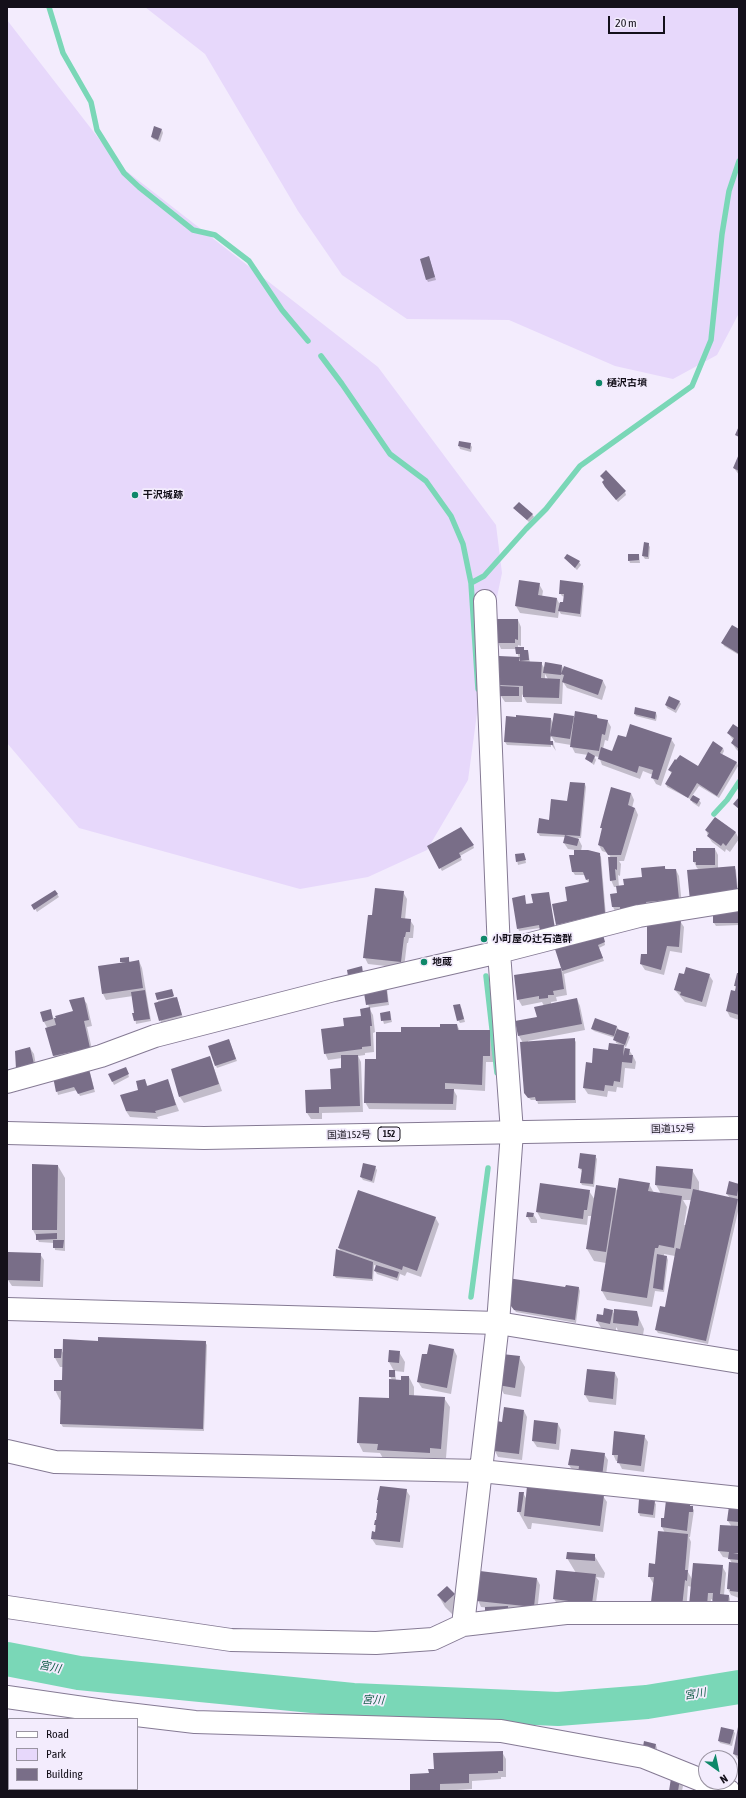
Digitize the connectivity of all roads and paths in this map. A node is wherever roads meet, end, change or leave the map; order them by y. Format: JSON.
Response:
{"nodes":[{"id":1,"x":485,"y":601,"type":"dead end"},
{"id":2,"x":739,"y":900,"type":"edge"},
{"id":3,"x":499,"y":952,"type":"junction"},
{"id":4,"x":7,"y":1082,"type":"edge"},
{"id":5,"x":739,"y":1128,"type":"edge"},
{"id":6,"x":512,"y":1132,"type":"junction"},
{"id":7,"x":7,"y":1134,"type":"edge"},
{"id":8,"x":7,"y":1309,"type":"edge"},
{"id":9,"x":498,"y":1324,"type":"junction"},
{"id":10,"x":739,"y":1362,"type":"edge"},
{"id":11,"x":7,"y":1452,"type":"edge"},
{"id":12,"x":481,"y":1471,"type":"junction"},
{"id":13,"x":739,"y":1498,"type":"edge"},
{"id":14,"x":7,"y":1608,"type":"edge"},
{"id":15,"x":739,"y":1613,"type":"edge"},
{"id":16,"x":463,"y":1625,"type":"junction"},
{"id":17,"x":7,"y":1697,"type":"edge"},
{"id":18,"x":698,"y":1779,"type":"edge"}],
"edges":[{"from":1,"to":3,"type":"main road"},
{"from":2,"to":3,"type":"main road"},
{"from":3,"to":4,"type":"main road"},
{"from":3,"to":6,"type":"main road"},
{"from":5,"to":6,"type":"main road","name":"国道152号","number":"152"},
{"from":6,"to":7,"type":"main road","name":"国道152号","number":"152"},
{"from":6,"to":9,"type":"main road"},
{"from":8,"to":9,"type":"main road"},
{"from":9,"to":10,"type":"main road"},
{"from":9,"to":12,"type":"main road"},
{"from":11,"to":12,"type":"main road"},
{"from":12,"to":13,"type":"main road"},
{"from":12,"to":16,"type":"main road"},
{"from":14,"to":16,"type":"main road"},
{"from":15,"to":16,"type":"main road"},
{"from":17,"to":18,"type":"main road"}]}
